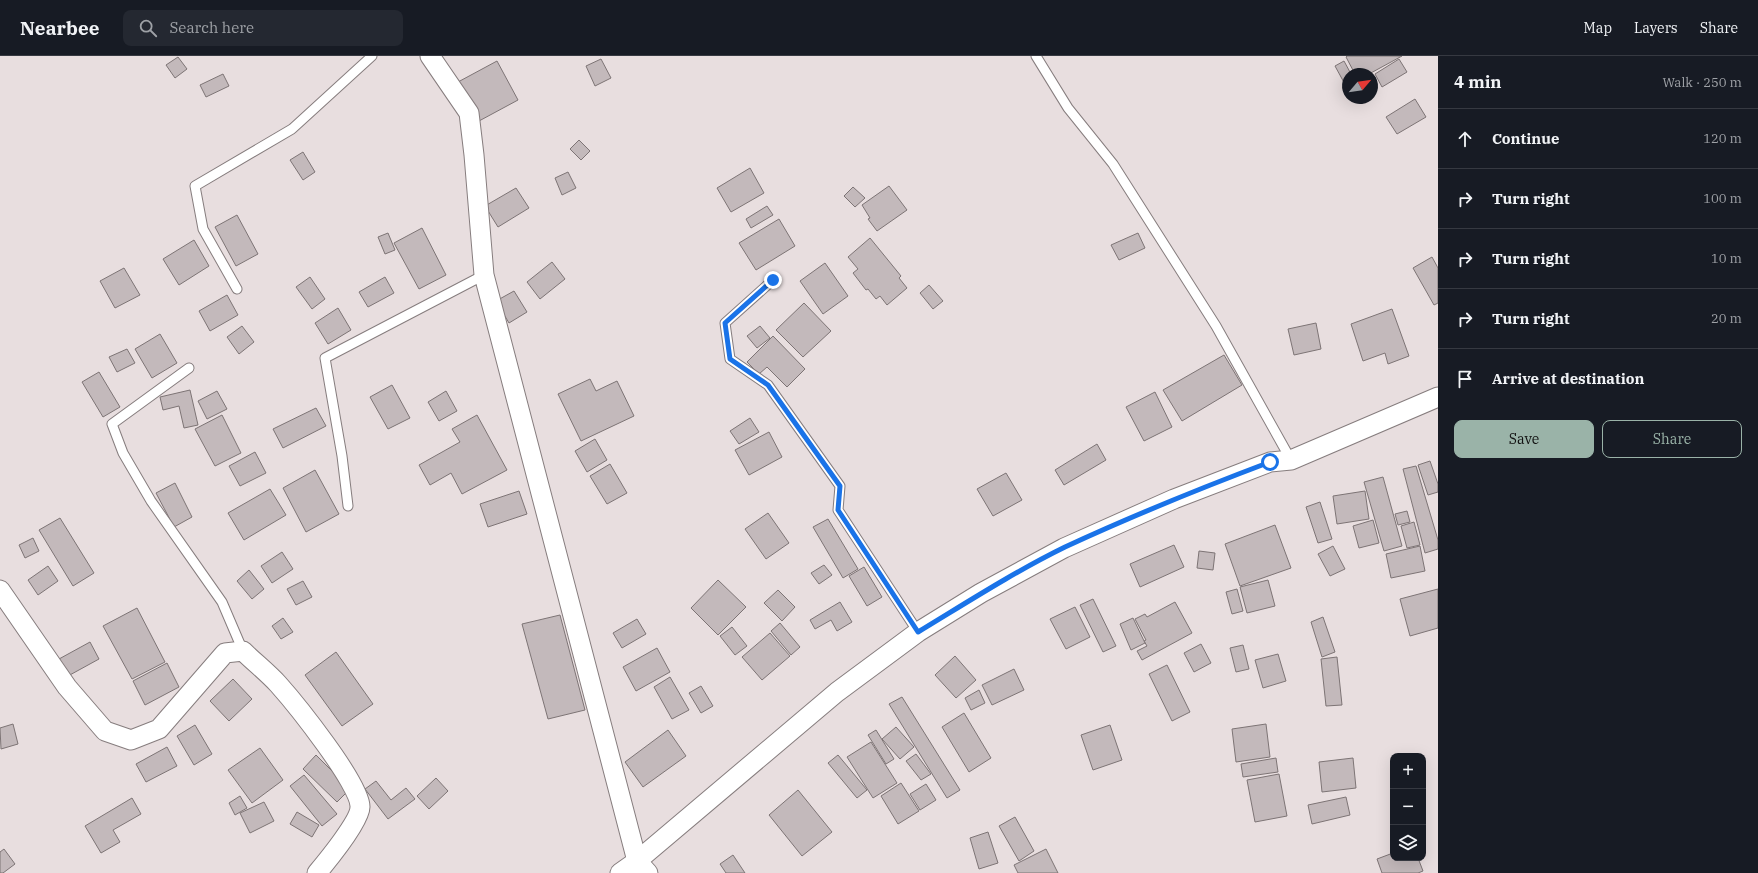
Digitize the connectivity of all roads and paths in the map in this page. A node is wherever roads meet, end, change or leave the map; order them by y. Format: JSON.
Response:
{"nodes":[{"id":1,"x":372,"y":56,"type":"edge"},
{"id":2,"x":430,"y":56,"type":"edge"},
{"id":3,"x":1036,"y":56,"type":"edge"},
{"id":4,"x":484,"y":275,"type":"junction"},
{"id":5,"x":773,"y":280,"type":"dead end"},
{"id":6,"x":237,"y":289,"type":"dead end"},
{"id":7,"x":189,"y":368,"type":"dead end"},
{"id":8,"x":1438,"y":397,"type":"edge"},
{"id":9,"x":1291,"y":460,"type":"junction"},
{"id":10,"x":348,"y":506,"type":"dead end"},
{"id":11,"x":0,"y":590,"type":"edge"},
{"id":12,"x":918,"y":632,"type":"junction"},
{"id":13,"x":243,"y":651,"type":"junction"},
{"id":14,"x":643,"y":867,"type":"edge"},
{"id":15,"x":317,"y":873,"type":"edge"},
{"id":16,"x":620,"y":873,"type":"edge"}],
"edges":[{"from":1,"to":6,"type":"lane"},
{"from":2,"to":4,"type":"street"},
{"from":3,"to":9,"type":"lane"},
{"from":4,"to":10,"type":"lane"},
{"from":4,"to":14,"type":"street"},
{"from":5,"to":12,"type":"lane"},
{"from":7,"to":13,"type":"lane"},
{"from":8,"to":9,"type":"street"},
{"from":9,"to":12,"type":"street"},
{"from":11,"to":13,"type":"street"},
{"from":12,"to":14,"type":"street"},
{"from":13,"to":15,"type":"street"},
{"from":14,"to":16,"type":"street"}]}
